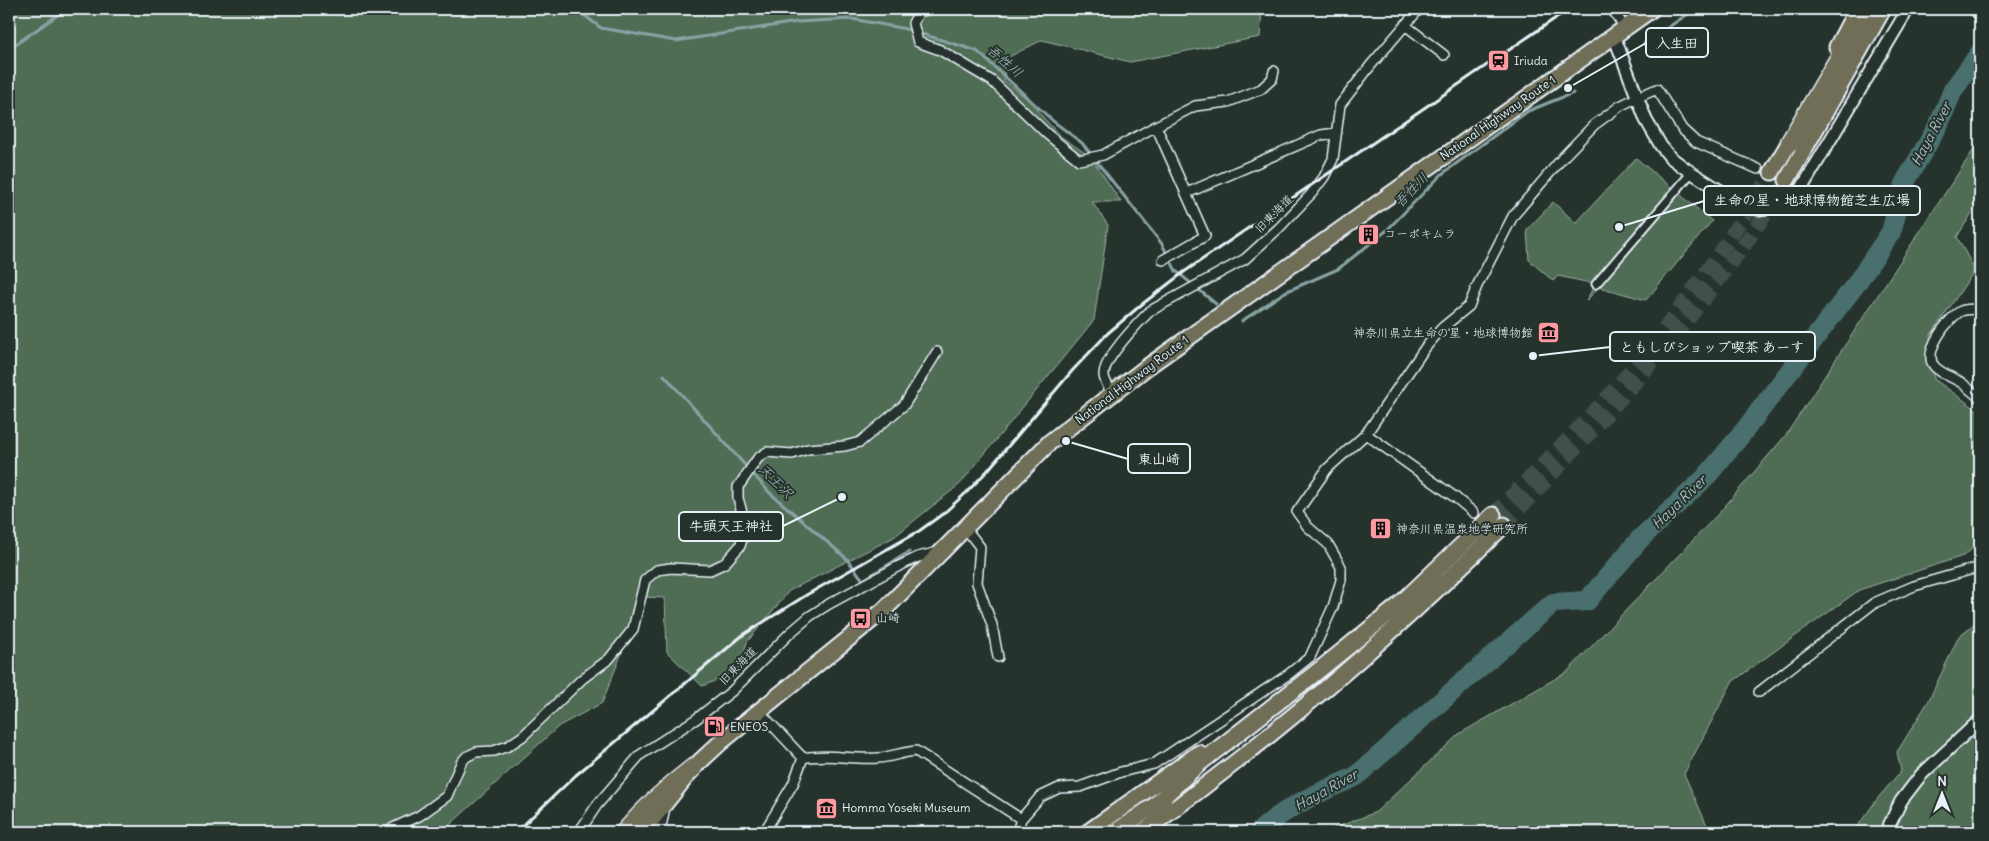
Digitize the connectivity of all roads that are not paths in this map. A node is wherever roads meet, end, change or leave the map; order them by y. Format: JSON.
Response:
{"nodes":[{"id":1,"x":930,"y":9,"type":"edge"},
{"id":2,"x":1419,"y":9,"type":"edge"},
{"id":3,"x":1612,"y":9,"type":"edge"},
{"id":4,"x":1652,"y":9,"type":"edge"},
{"id":5,"x":1857,"y":9,"type":"edge"},
{"id":6,"x":1868,"y":9,"type":"edge"},
{"id":7,"x":1883,"y":9,"type":"edge"},
{"id":8,"x":1908,"y":9,"type":"edge"},
{"id":9,"x":1976,"y":9,"type":"edge"},
{"id":10,"x":1980,"y":14,"type":"edge"},
{"id":11,"x":1405,"y":25,"type":"junction"},
{"id":12,"x":1619,"y":32,"type":"junction"},
{"id":13,"x":1444,"y":55,"type":"dead end"},
{"id":14,"x":1274,"y":71,"type":"dead end"},
{"id":15,"x":1638,"y":97,"type":"junction"},
{"id":16,"x":1156,"y":126,"type":"junction"},
{"id":17,"x":1336,"y":133,"type":"junction"},
{"id":18,"x":1790,"y":142,"type":"junction"},
{"id":19,"x":1765,"y":170,"type":"joint"},
{"id":20,"x":1697,"y":175,"type":"junction"},
{"id":21,"x":1787,"y":180,"type":"tunnel mouth"},
{"id":22,"x":1187,"y":194,"type":"junction"},
{"id":23,"x":1163,"y":260,"type":"dead end"},
{"id":24,"x":1596,"y":284,"type":"dead end"},
{"id":25,"x":1980,"y":308,"type":"edge"},
{"id":26,"x":938,"y":352,"type":"dead end"},
{"id":27,"x":1112,"y":393,"type":"junction"},
{"id":28,"x":1980,"y":398,"type":"edge"},
{"id":29,"x":1366,"y":434,"type":"junction"},
{"id":30,"x":1474,"y":513,"type":"dead end"},
{"id":31,"x":966,"y":529,"type":"junction"},
{"id":32,"x":940,"y":551,"type":"junction"},
{"id":33,"x":1980,"y":567,"type":"edge"},
{"id":34,"x":998,"y":656,"type":"dead end"},
{"id":35,"x":1759,"y":692,"type":"dead end"},
{"id":36,"x":1316,"y":695,"type":"junction"},
{"id":37,"x":759,"y":711,"type":"junction"},
{"id":38,"x":1266,"y":711,"type":"junction"},
{"id":39,"x":1980,"y":720,"type":"edge"},
{"id":40,"x":803,"y":758,"type":"junction"},
{"id":41,"x":693,"y":768,"type":"junction"},
{"id":42,"x":666,"y":800,"type":"junction"},
{"id":43,"x":1157,"y":803,"type":"junction"},
{"id":44,"x":1021,"y":819,"type":"junction"},
{"id":45,"x":391,"y":832,"type":"edge"},
{"id":46,"x":579,"y":832,"type":"edge"},
{"id":47,"x":624,"y":832,"type":"edge"},
{"id":48,"x":642,"y":832,"type":"edge"},
{"id":49,"x":656,"y":832,"type":"edge"},
{"id":50,"x":764,"y":832,"type":"edge"},
{"id":51,"x":1016,"y":832,"type":"edge"},
{"id":52,"x":1088,"y":832,"type":"edge"},
{"id":53,"x":1115,"y":832,"type":"edge"},
{"id":54,"x":1144,"y":832,"type":"edge"},
{"id":55,"x":1886,"y":832,"type":"edge"}],
"edges":[{"from":1,"to":16,"type":"street"},
{"from":2,"to":11,"type":"street","name":"旧東海道"},
{"from":3,"to":12,"type":"street"},
{"from":4,"to":12,"type":"highway","name":"National Highway Route 1"},
{"from":5,"to":18,"type":"highway"},
{"from":6,"to":18,"type":"highway"},
{"from":7,"to":21,"type":"highway"},
{"from":8,"to":20,"type":"street"},
{"from":9,"to":10,"type":"street"},
{"from":11,"to":13,"type":"street"},
{"from":11,"to":17,"type":"street","name":"旧東海道"},
{"from":12,"to":15,"type":"street"},
{"from":12,"to":27,"type":"highway","name":"National Highway Route 1"},
{"from":14,"to":16,"type":"street"},
{"from":15,"to":19,"type":"street"},
{"from":15,"to":20,"type":"street"},
{"from":15,"to":29,"type":"street"},
{"from":16,"to":22,"type":"street"},
{"from":17,"to":22,"type":"street"},
{"from":17,"to":27,"type":"street","name":"旧東海道"},
{"from":18,"to":19,"type":"highway"},
{"from":20,"to":24,"type":"street"},
{"from":22,"to":23,"type":"street"},
{"from":25,"to":28,"type":"street"},
{"from":26,"to":45,"type":"street"},
{"from":27,"to":31,"type":"highway","name":"National Highway Route 1"},
{"from":29,"to":30,"type":"street"},
{"from":29,"to":44,"type":"street"},
{"from":31,"to":32,"type":"highway","name":"National Highway Route 1"},
{"from":31,"to":34,"type":"street"},
{"from":32,"to":37,"type":"highway","name":"National Highway Route 1"},
{"from":32,"to":46,"type":"street","name":"旧東海道"},
{"from":33,"to":35,"type":"street"},
{"from":36,"to":38,"type":"highway"},
{"from":36,"to":43,"type":"highway"},
{"from":36,"to":54,"type":"highway"},
{"from":37,"to":40,"type":"street"},
{"from":37,"to":41,"type":"highway","name":"National Highway Route 1"},
{"from":38,"to":43,"type":"highway"},
{"from":38,"to":52,"type":"highway"},
{"from":39,"to":55,"type":"street"},
{"from":40,"to":44,"type":"street"},
{"from":40,"to":50,"type":"street"},
{"from":41,"to":42,"type":"highway","name":"National Highway Route 1"},
{"from":41,"to":47,"type":"highway"},
{"from":42,"to":48,"type":"highway","name":"National Highway Route 1"},
{"from":42,"to":49,"type":"street"},
{"from":43,"to":53,"type":"highway"},
{"from":44,"to":51,"type":"street"}]}
